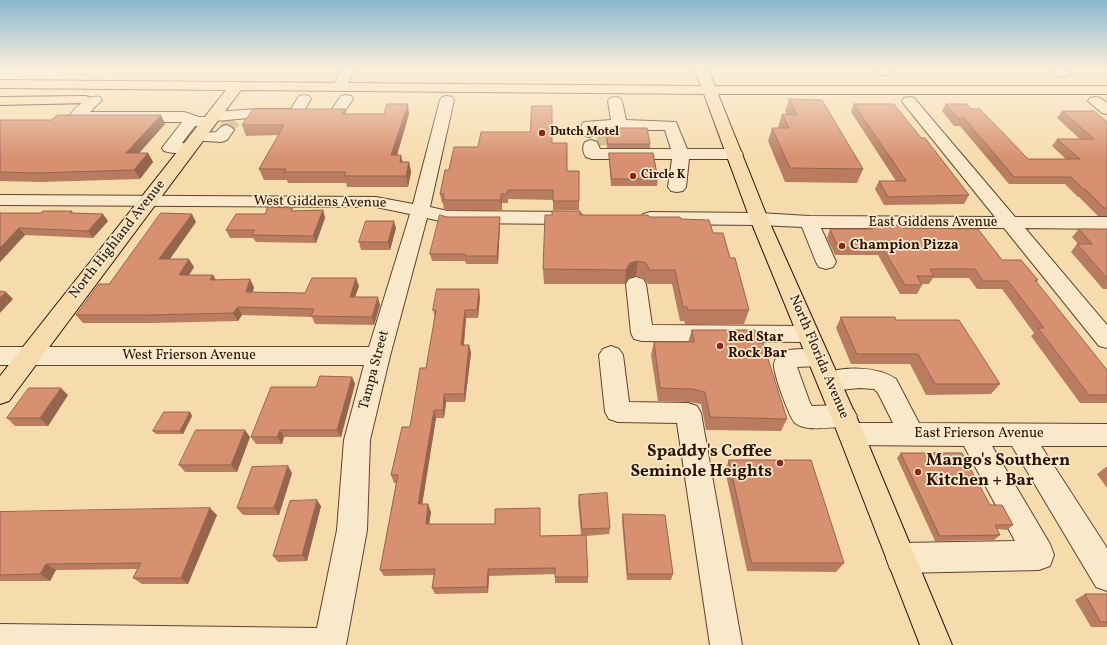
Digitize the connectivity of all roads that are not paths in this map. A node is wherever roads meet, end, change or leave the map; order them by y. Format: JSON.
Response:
{"nodes":[{"id":1,"x":188,"y":98,"type":"edge"},
{"id":2,"x":227,"y":98,"type":"edge"},
{"id":3,"x":293,"y":98,"type":"edge"},
{"id":4,"x":310,"y":98,"type":"edge"},
{"id":5,"x":341,"y":98,"type":"edge"},
{"id":6,"x":419,"y":98,"type":"edge"},
{"id":7,"x":671,"y":98,"type":"edge"},
{"id":8,"x":713,"y":98,"type":"edge"},
{"id":9,"x":795,"y":98,"type":"edge"},
{"id":10,"x":180,"y":99,"type":"dead end"},
{"id":11,"x":304,"y":99,"type":"junction"},
{"id":12,"x":95,"y":100,"type":"junction"},
{"id":13,"x":111,"y":100,"type":"dead end"},
{"id":14,"x":447,"y":100,"type":"junction"},
{"id":15,"x":0,"y":101,"type":"edge"},
{"id":16,"x":615,"y":101,"type":"junction"},
{"id":17,"x":909,"y":101,"type":"junction"},
{"id":18,"x":1101,"y":101,"type":"edge"},
{"id":19,"x":138,"y":104,"type":"dead end"},
{"id":20,"x":1107,"y":110,"type":"edge"},
{"id":21,"x":337,"y":112,"type":"edge"},
{"id":22,"x":125,"y":117,"type":"junction"},
{"id":23,"x":232,"y":122,"type":"junction"},
{"id":24,"x":200,"y":129,"type":"junction"},
{"id":25,"x":624,"y":136,"type":"junction"},
{"id":26,"x":648,"y":139,"type":"junction"},
{"id":27,"x":681,"y":154,"type":"junction"},
{"id":28,"x":735,"y":154,"type":"junction"},
{"id":29,"x":677,"y":187,"type":"dead end"},
{"id":30,"x":0,"y":200,"type":"edge"},
{"id":31,"x":150,"y":200,"type":"junction"},
{"id":32,"x":420,"y":210,"type":"junction"},
{"id":33,"x":594,"y":218,"type":"edge"},
{"id":34,"x":634,"y":218,"type":"edge"},
{"id":35,"x":759,"y":219,"type":"junction"},
{"id":36,"x":809,"y":222,"type":"junction"},
{"id":37,"x":1107,"y":223,"type":"edge"},
{"id":38,"x":1012,"y":224,"type":"junction"},
{"id":39,"x":826,"y":262,"type":"dead end"},
{"id":40,"x":636,"y":284,"type":"dead end"},
{"id":41,"x":808,"y":334,"type":"junction"},
{"id":42,"x":1107,"y":340,"type":"edge"},
{"id":43,"x":611,"y":355,"type":"dead end"},
{"id":44,"x":0,"y":356,"type":"edge"},
{"id":45,"x":29,"y":356,"type":"junction"},
{"id":46,"x":378,"y":356,"type":"junction"},
{"id":47,"x":818,"y":357,"type":"junction"},
{"id":48,"x":829,"y":381,"type":"junction"},
{"id":49,"x":0,"y":394,"type":"edge"},
{"id":50,"x":847,"y":425,"type":"junction"},
{"id":51,"x":911,"y":434,"type":"junction"},
{"id":52,"x":971,"y":434,"type":"junction"},
{"id":53,"x":1019,"y":434,"type":"junction"},
{"id":54,"x":1107,"y":435,"type":"edge"},
{"id":55,"x":901,"y":558,"type":"junction"},
{"id":56,"x":1107,"y":576,"type":"edge"},
{"id":57,"x":0,"y":640,"type":"edge"},
{"id":58,"x":326,"y":645,"type":"edge"},
{"id":59,"x":330,"y":645,"type":"edge"},
{"id":60,"x":726,"y":645,"type":"edge"},
{"id":61,"x":936,"y":645,"type":"edge"}],
"edges":[{"from":1,"to":10,"type":"main road"},
{"from":2,"to":24,"type":"main road","name":"North Highland Avenue"},
{"from":3,"to":11,"type":"main road"},
{"from":4,"to":11,"type":"main road"},
{"from":5,"to":21,"type":"street"},
{"from":6,"to":14,"type":"main road"},
{"from":7,"to":16,"type":"main road"},
{"from":8,"to":28,"type":"main road","name":"North Florida Avenue"},
{"from":9,"to":17,"type":"main road"},
{"from":11,"to":23,"type":"street"},
{"from":12,"to":13,"type":"main road"},
{"from":12,"to":15,"type":"main road"},
{"from":12,"to":22,"type":"street"},
{"from":14,"to":16,"type":"main road"},
{"from":14,"to":32,"type":"street","name":"Tampa Street"},
{"from":16,"to":25,"type":"street"},
{"from":17,"to":18,"type":"main road"},
{"from":17,"to":38,"type":"street"},
{"from":18,"to":20,"type":"street"},
{"from":19,"to":22,"type":"street"},
{"from":22,"to":24,"type":"street"},
{"from":23,"to":24,"type":"street"},
{"from":23,"to":24,"type":"street"},
{"from":24,"to":31,"type":"main road","name":"North Highland Avenue"},
{"from":25,"to":25,"type":"street"},
{"from":25,"to":26,"type":"street"},
{"from":25,"to":26,"type":"street"},
{"from":26,"to":27,"type":"street"},
{"from":26,"to":27,"type":"street"},
{"from":27,"to":28,"type":"street"},
{"from":27,"to":29,"type":"street"},
{"from":28,"to":35,"type":"main road","name":"North Florida Avenue"},
{"from":30,"to":31,"type":"street","name":"West Giddens Avenue"},
{"from":31,"to":32,"type":"street","name":"West Giddens Avenue"},
{"from":31,"to":45,"type":"main road","name":"North Highland Avenue"},
{"from":32,"to":33,"type":"street","name":"West Giddens Avenue"},
{"from":32,"to":46,"type":"street","name":"Tampa Street"},
{"from":34,"to":35,"type":"street"},
{"from":35,"to":36,"type":"street","name":"East Giddens Avenue"},
{"from":35,"to":41,"type":"main road","name":"North Florida Avenue"},
{"from":36,"to":38,"type":"street","name":"East Giddens Avenue"},
{"from":36,"to":39,"type":"street"},
{"from":37,"to":38,"type":"street","name":"East Giddens Avenue"},
{"from":38,"to":42,"type":"street"},
{"from":40,"to":41,"type":"street"},
{"from":41,"to":47,"type":"main road","name":"North Florida Avenue"},
{"from":43,"to":60,"type":"street"},
{"from":44,"to":45,"type":"street","name":"West Frierson Avenue"},
{"from":45,"to":46,"type":"street","name":"West Frierson Avenue"},
{"from":45,"to":49,"type":"main road","name":"North Highland Avenue"},
{"from":46,"to":59,"type":"street","name":"Tampa Street"},
{"from":47,"to":48,"type":"main road","name":"North Florida Avenue"},
{"from":47,"to":50,"type":"street","name":"East Frierson Avenue"},
{"from":48,"to":50,"type":"main road","name":"North Florida Avenue"},
{"from":48,"to":51,"type":"street"},
{"from":50,"to":51,"type":"street","name":"East Frierson Avenue"},
{"from":50,"to":55,"type":"main road","name":"North Florida Avenue"},
{"from":51,"to":52,"type":"street","name":"East Frierson Avenue"},
{"from":52,"to":53,"type":"street","name":"East Frierson Avenue"},
{"from":52,"to":55,"type":"street"},
{"from":53,"to":54,"type":"street","name":"East Frierson Avenue"},
{"from":53,"to":56,"type":"street"},
{"from":55,"to":61,"type":"main road","name":"North Florida Avenue"},
{"from":57,"to":58,"type":"street"}]}
